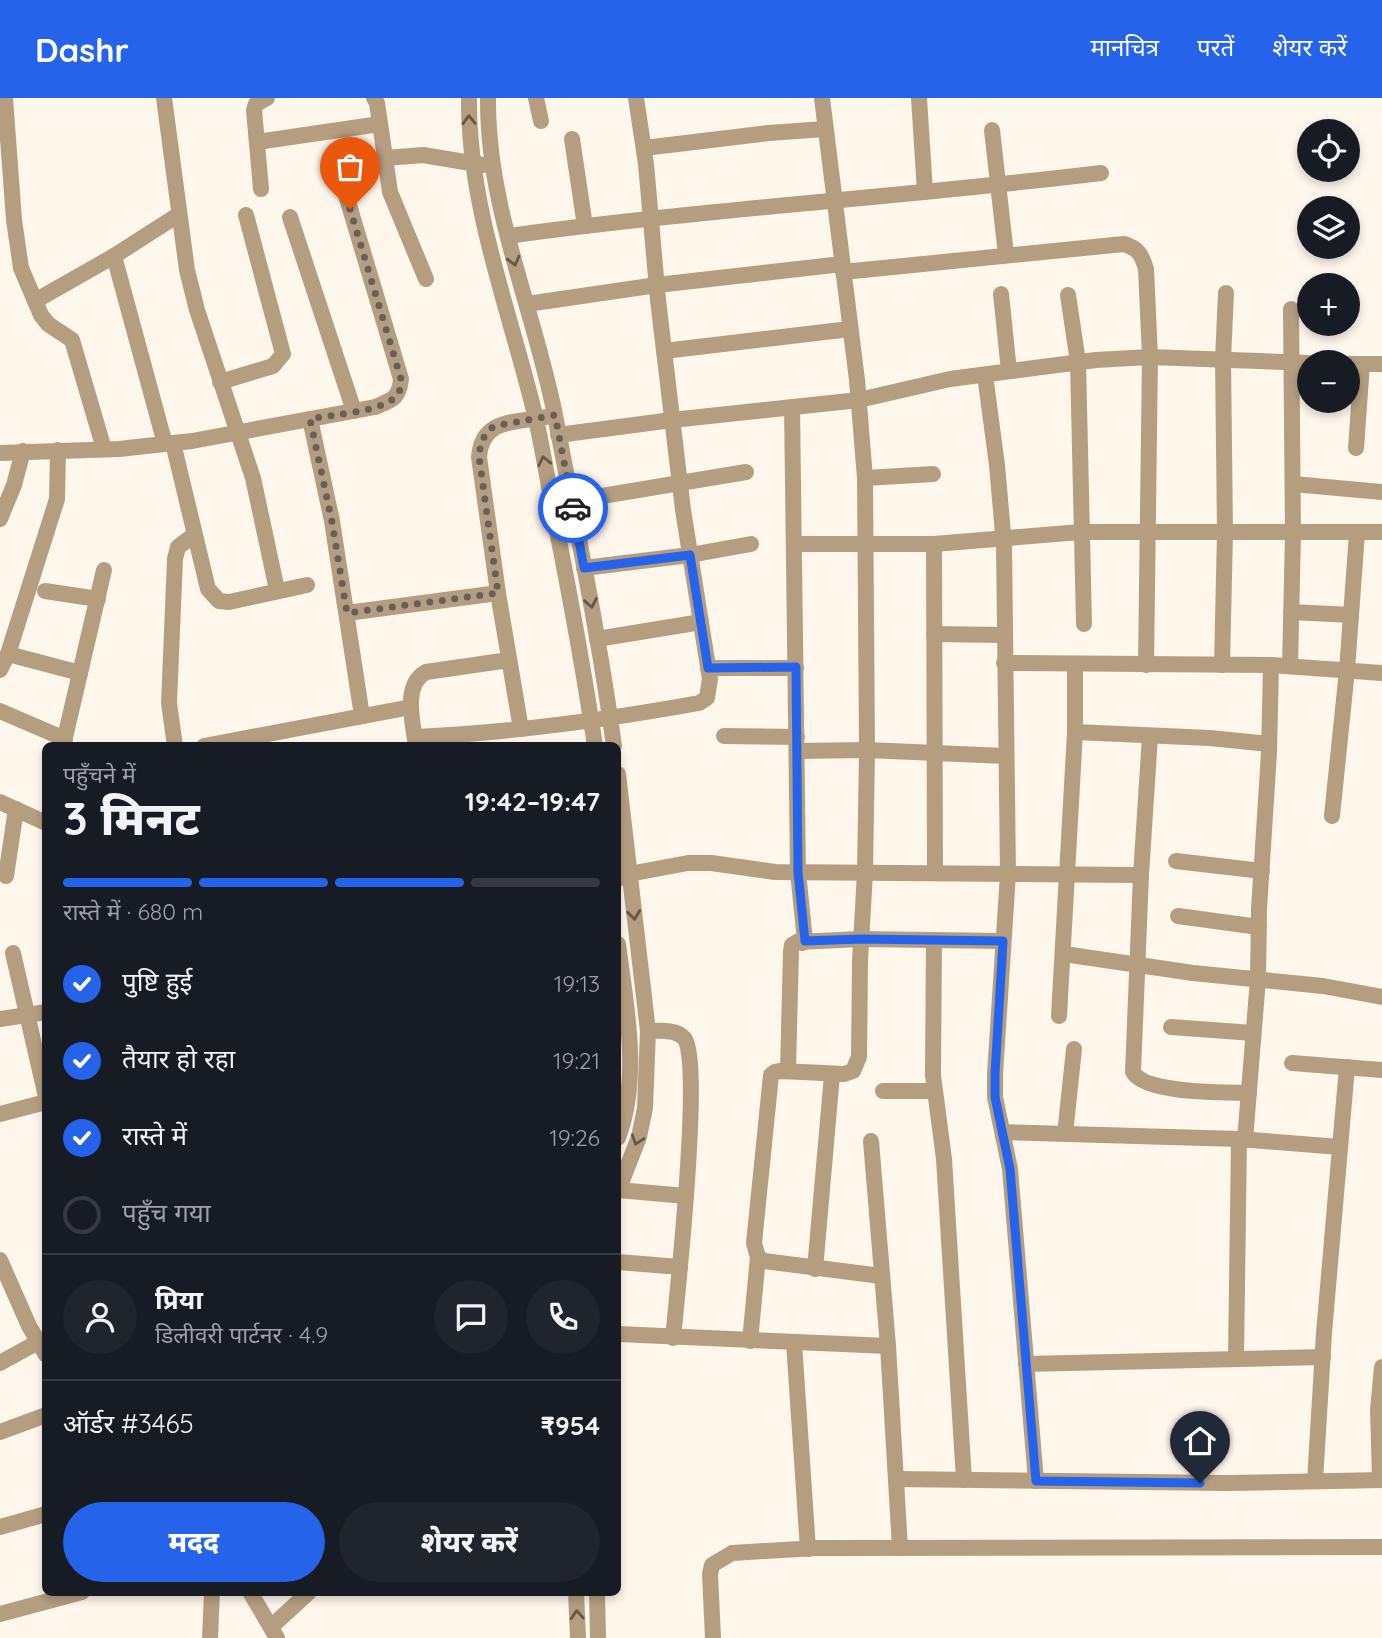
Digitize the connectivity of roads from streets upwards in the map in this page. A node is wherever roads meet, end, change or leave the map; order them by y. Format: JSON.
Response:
{"nodes":[{"id":1,"x":5,"y":98,"type":"edge"},
{"id":2,"x":164,"y":98,"type":"edge"},
{"id":3,"x":267,"y":98,"type":"edge"},
{"id":4,"x":374,"y":98,"type":"edge"},
{"id":5,"x":469,"y":98,"type":"edge"},
{"id":6,"x":488,"y":98,"type":"edge"},
{"id":7,"x":536,"y":98,"type":"edge"},
{"id":8,"x":636,"y":98,"type":"edge"},
{"id":9,"x":822,"y":98,"type":"edge"},
{"id":10,"x":919,"y":98,"type":"edge"},
{"id":11,"x":541,"y":121,"type":"dead end"},
{"id":12,"x":380,"y":124,"type":"junction"},
{"id":13,"x":825,"y":129,"type":"junction"},
{"id":14,"x":992,"y":130,"type":"dead end"},
{"id":15,"x":572,"y":139,"type":"dead end"},
{"id":16,"x":257,"y":142,"type":"junction"},
{"id":17,"x":644,"y":148,"type":"junction"},
{"id":18,"x":385,"y":159,"type":"junction"},
{"id":19,"x":472,"y":162,"type":"junction"},
{"id":20,"x":492,"y":167,"type":"junction"},
{"id":21,"x":1101,"y":173,"type":"dead end"},
{"id":22,"x":343,"y":185,"type":"dead end"},
{"id":23,"x":998,"y":185,"type":"junction"},
{"id":24,"x":261,"y":188,"type":"dead end"},
{"id":25,"x":925,"y":192,"type":"junction"},
{"id":26,"x":835,"y":199,"type":"junction"},
{"id":27,"x":178,"y":215,"type":"junction"},
{"id":28,"x":246,"y":215,"type":"dead end"},
{"id":29,"x":290,"y":217,"type":"dead end"},
{"id":30,"x":651,"y":219,"type":"junction"},
{"id":31,"x":7,"y":221,"type":"edge"},
{"id":32,"x":585,"y":226,"type":"junction"},
{"id":33,"x":508,"y":236,"type":"junction"},
{"id":34,"x":1006,"y":255,"type":"junction"},
{"id":35,"x":114,"y":256,"type":"junction"},
{"id":36,"x":843,"y":268,"type":"junction"},
{"id":37,"x":426,"y":279,"type":"dead end"},
{"id":38,"x":657,"y":285,"type":"junction"},
{"id":39,"x":1226,"y":293,"type":"dead end"},
{"id":40,"x":1001,"y":294,"type":"dead end"},
{"id":41,"x":1069,"y":295,"type":"dead end"},
{"id":42,"x":35,"y":301,"type":"junction"},
{"id":43,"x":527,"y":304,"type":"junction"},
{"id":44,"x":1291,"y":309,"type":"dead end"},
{"id":45,"x":850,"y":329,"type":"junction"},
{"id":46,"x":664,"y":351,"type":"junction"},
{"id":47,"x":1150,"y":357,"type":"junction"},
{"id":48,"x":1223,"y":359,"type":"junction"},
{"id":49,"x":1078,"y":362,"type":"junction"},
{"id":50,"x":1292,"y":362,"type":"junction"},
{"id":51,"x":1297,"y":362,"type":"edge"},
{"id":52,"x":1360,"y":364,"type":"edge"},
{"id":53,"x":1382,"y":364,"type":"edge"},
{"id":54,"x":1009,"y":371,"type":"junction"},
{"id":55,"x":985,"y":374,"type":"junction"},
{"id":56,"x":220,"y":382,"type":"junction"},
{"id":57,"x":859,"y":400,"type":"junction"},
{"id":58,"x":792,"y":407,"type":"junction"},
{"id":59,"x":354,"y":411,"type":"junction"},
{"id":60,"x":1356,"y":413,"type":"edge"},
{"id":61,"x":555,"y":415,"type":"junction"},
{"id":62,"x":310,"y":419,"type":"junction"},
{"id":63,"x":536,"y":419,"type":"junction"},
{"id":64,"x":673,"y":420,"type":"junction"},
{"id":65,"x":238,"y":432,"type":"junction"},
{"id":66,"x":558,"y":435,"type":"junction"},
{"id":67,"x":169,"y":443,"type":"junction"},
{"id":68,"x":1356,"y":448,"type":"dead end"},
{"id":69,"x":104,"y":449,"type":"junction"},
{"id":70,"x":58,"y":450,"type":"junction"},
{"id":71,"x":23,"y":451,"type":"junction"},
{"id":72,"x":0,"y":453,"type":"edge"},
{"id":73,"x":746,"y":472,"type":"dead end"},
{"id":74,"x":933,"y":474,"type":"dead end"},
{"id":75,"x":865,"y":478,"type":"junction"},
{"id":76,"x":680,"y":482,"type":"junction"},
{"id":77,"x":1293,"y":484,"type":"junction"},
{"id":78,"x":1382,"y":492,"type":"edge"},
{"id":79,"x":572,"y":501,"type":"junction"},
{"id":80,"x":0,"y":519,"type":"edge"},
{"id":81,"x":1080,"y":532,"type":"junction"},
{"id":82,"x":1148,"y":532,"type":"junction"},
{"id":83,"x":1382,"y":532,"type":"edge"},
{"id":84,"x":1225,"y":533,"type":"junction"},
{"id":85,"x":1357,"y":533,"type":"junction"},
{"id":86,"x":1293,"y":534,"type":"junction"},
{"id":87,"x":194,"y":535,"type":"junction"},
{"id":88,"x":1003,"y":540,"type":"junction"},
{"id":89,"x":751,"y":544,"type":"dead end"},
{"id":90,"x":795,"y":544,"type":"junction"},
{"id":91,"x":934,"y":544,"type":"junction"},
{"id":92,"x":865,"y":546,"type":"junction"},
{"id":93,"x":690,"y":555,"type":"junction"},
{"id":94,"x":584,"y":568,"type":"junction"},
{"id":95,"x":104,"y":570,"type":"dead end"},
{"id":96,"x":307,"y":585,"type":"dead end"},
{"id":97,"x":278,"y":590,"type":"junction"},
{"id":98,"x":45,"y":591,"type":"dead end"},
{"id":99,"x":498,"y":593,"type":"junction"},
{"id":100,"x":98,"y":599,"type":"junction"},
{"id":101,"x":1291,"y":612,"type":"junction"},
{"id":102,"x":347,"y":613,"type":"junction"},
{"id":103,"x":1351,"y":615,"type":"junction"},
{"id":104,"x":701,"y":622,"type":"junction"},
{"id":105,"x":1084,"y":624,"type":"dead end"},
{"id":106,"x":934,"y":634,"type":"junction"},
{"id":107,"x":1003,"y":635,"type":"junction"},
{"id":108,"x":597,"y":639,"type":"junction"},
{"id":109,"x":8,"y":654,"type":"junction"},
{"id":110,"x":509,"y":660,"type":"junction"},
{"id":111,"x":1004,"y":663,"type":"junction"},
{"id":112,"x":1075,"y":664,"type":"junction"},
{"id":113,"x":1146,"y":665,"type":"junction"},
{"id":114,"x":1222,"y":665,"type":"junction"},
{"id":115,"x":1271,"y":665,"type":"junction"},
{"id":116,"x":1290,"y":666,"type":"junction"},
{"id":117,"x":796,"y":667,"type":"junction"},
{"id":118,"x":708,"y":668,"type":"junction"},
{"id":119,"x":0,"y":670,"type":"edge"},
{"id":120,"x":1347,"y":670,"type":"junction"},
{"id":121,"x":80,"y":673,"type":"junction"},
{"id":122,"x":1382,"y":673,"type":"edge"},
{"id":123,"x":411,"y":707,"type":"junction"},
{"id":124,"x":0,"y":711,"type":"edge"},
{"id":125,"x":362,"y":716,"type":"junction"},
{"id":126,"x":610,"y":719,"type":"junction"},
{"id":127,"x":591,"y":722,"type":"junction"},
{"id":128,"x":521,"y":729,"type":"junction"},
{"id":129,"x":1075,"y":732,"type":"junction"},
{"id":130,"x":724,"y":736,"type":"dead end"},
{"id":131,"x":1150,"y":736,"type":"junction"},
{"id":132,"x":290,"y":737,"type":"edge"},
{"id":133,"x":415,"y":741,"type":"edge"},
{"id":134,"x":64,"y":742,"type":"edge"},
{"id":135,"x":174,"y":742,"type":"edge"},
{"id":136,"x":242,"y":742,"type":"edge"},
{"id":137,"x":594,"y":742,"type":"edge"},
{"id":138,"x":613,"y":742,"type":"edge"},
{"id":139,"x":797,"y":744,"type":"junction"},
{"id":140,"x":1269,"y":744,"type":"junction"},
{"id":141,"x":867,"y":750,"type":"junction"},
{"id":142,"x":935,"y":753,"type":"junction"},
{"id":143,"x":1005,"y":756,"type":"junction"},
{"id":144,"x":0,"y":802,"type":"edge"},
{"id":145,"x":16,"y":809,"type":"junction"},
{"id":146,"x":1332,"y":816,"type":"dead end"},
{"id":147,"x":42,"y":820,"type":"edge"},
{"id":148,"x":621,"y":835,"type":"edge"},
{"id":149,"x":1176,"y":861,"type":"dead end"},
{"id":150,"x":1262,"y":871,"type":"junction"},
{"id":151,"x":798,"y":872,"type":"junction"},
{"id":152,"x":865,"y":872,"type":"junction"},
{"id":153,"x":935,"y":872,"type":"junction"},
{"id":154,"x":1067,"y":873,"type":"junction"},
{"id":155,"x":1008,"y":874,"type":"junction"},
{"id":156,"x":1141,"y":875,"type":"junction"},
{"id":157,"x":6,"y":876,"type":"dead end"},
{"id":158,"x":623,"y":876,"type":"edge"},
{"id":159,"x":1178,"y":916,"type":"dead end"},
{"id":160,"x":1259,"y":927,"type":"junction"},
{"id":161,"x":861,"y":939,"type":"junction"},
{"id":162,"x":934,"y":940,"type":"junction"},
{"id":163,"x":1003,"y":941,"type":"junction"},
{"id":164,"x":804,"y":942,"type":"junction"},
{"id":165,"x":13,"y":953,"type":"dead end"},
{"id":166,"x":1064,"y":954,"type":"junction"},
{"id":167,"x":1138,"y":965,"type":"junction"},
{"id":168,"x":621,"y":968,"type":"edge"},
{"id":169,"x":1258,"y":979,"type":"junction"},
{"id":170,"x":1382,"y":998,"type":"edge"},
{"id":171,"x":42,"y":1013,"type":"edge"},
{"id":172,"x":27,"y":1015,"type":"junction"},
{"id":173,"x":1059,"y":1016,"type":"dead end"},
{"id":174,"x":0,"y":1019,"type":"edge"},
{"id":175,"x":1171,"y":1027,"type":"dead end"},
{"id":176,"x":648,"y":1031,"type":"junction"},
{"id":177,"x":1254,"y":1033,"type":"junction"},
{"id":178,"x":1074,"y":1049,"type":"dead end"},
{"id":179,"x":1292,"y":1063,"type":"dead end"},
{"id":180,"x":1347,"y":1067,"type":"junction"},
{"id":181,"x":1382,"y":1070,"type":"edge"},
{"id":182,"x":788,"y":1072,"type":"junction"},
{"id":183,"x":832,"y":1075,"type":"junction"},
{"id":184,"x":42,"y":1082,"type":"edge"},
{"id":185,"x":883,"y":1091,"type":"dead end"},
{"id":186,"x":934,"y":1091,"type":"junction"},
{"id":187,"x":1249,"y":1093,"type":"junction"},
{"id":188,"x":42,"y":1101,"type":"edge"},
{"id":189,"x":0,"y":1114,"type":"edge"},
{"id":190,"x":621,"y":1126,"type":"edge"},
{"id":191,"x":1003,"y":1132,"type":"junction"},
{"id":192,"x":1065,"y":1134,"type":"junction"},
{"id":193,"x":1242,"y":1140,"type":"junction"},
{"id":194,"x":871,"y":1141,"type":"dead end"},
{"id":195,"x":1340,"y":1146,"type":"junction"},
{"id":196,"x":621,"y":1183,"type":"edge"},
{"id":197,"x":621,"y":1191,"type":"edge"},
{"id":198,"x":686,"y":1196,"type":"junction"},
{"id":199,"x":758,"y":1257,"type":"junction"},
{"id":200,"x":0,"y":1260,"type":"edge"},
{"id":201,"x":621,"y":1262,"type":"edge"},
{"id":202,"x":680,"y":1268,"type":"junction"},
{"id":203,"x":815,"y":1269,"type":"junction"},
{"id":204,"x":881,"y":1276,"type":"junction"},
{"id":205,"x":621,"y":1334,"type":"edge"},
{"id":206,"x":673,"y":1338,"type":"junction"},
{"id":207,"x":750,"y":1341,"type":"junction"},
{"id":208,"x":794,"y":1343,"type":"junction"},
{"id":209,"x":888,"y":1346,"type":"junction"},
{"id":210,"x":42,"y":1348,"type":"edge"},
{"id":211,"x":1322,"y":1357,"type":"junction"},
{"id":212,"x":1236,"y":1359,"type":"junction"},
{"id":213,"x":0,"y":1363,"type":"edge"},
{"id":214,"x":1026,"y":1364,"type":"junction"},
{"id":215,"x":1382,"y":1367,"type":"edge"},
{"id":216,"x":42,"y":1416,"type":"edge"},
{"id":217,"x":0,"y":1432,"type":"edge"},
{"id":218,"x":896,"y":1479,"type":"junction"},
{"id":219,"x":964,"y":1480,"type":"junction"},
{"id":220,"x":1381,"y":1480,"type":"edge"},
{"id":221,"x":1036,"y":1481,"type":"junction"},
{"id":222,"x":1315,"y":1481,"type":"junction"},
{"id":223,"x":42,"y":1515,"type":"edge"},
{"id":224,"x":0,"y":1527,"type":"edge"},
{"id":225,"x":1382,"y":1547,"type":"edge"},
{"id":226,"x":900,"y":1548,"type":"junction"},
{"id":227,"x":808,"y":1549,"type":"junction"},
{"id":228,"x":67,"y":1596,"type":"edge"},
{"id":229,"x":212,"y":1596,"type":"edge"},
{"id":230,"x":252,"y":1596,"type":"edge"},
{"id":231,"x":306,"y":1596,"type":"edge"},
{"id":232,"x":576,"y":1596,"type":"edge"},
{"id":233,"x":597,"y":1596,"type":"edge"},
{"id":234,"x":0,"y":1614,"type":"edge"},
{"id":235,"x":274,"y":1633,"type":"edge"},
{"id":236,"x":210,"y":1638,"type":"edge"},
{"id":237,"x":579,"y":1638,"type":"edge"},
{"id":238,"x":598,"y":1638,"type":"edge"},
{"id":239,"x":713,"y":1638,"type":"edge"}],
"edges":[{"from":1,"to":31,"type":"street"},
{"from":2,"to":27,"type":"street"},
{"from":3,"to":16,"type":"street"},
{"from":4,"to":12,"type":"street"},
{"from":19,"to":5,"type":"street","one_way":true},
{"from":6,"to":20,"type":"street"},
{"from":7,"to":11,"type":"street"},
{"from":8,"to":17,"type":"street"},
{"from":9,"to":13,"type":"street"},
{"from":10,"to":25,"type":"street"},
{"from":12,"to":16,"type":"street"},
{"from":12,"to":18,"type":"street"},
{"from":13,"to":17,"type":"street"},
{"from":13,"to":26,"type":"street"},
{"from":14,"to":23,"type":"street"},
{"from":15,"to":32,"type":"street"},
{"from":16,"to":24,"type":"street"},
{"from":17,"to":30,"type":"street"},
{"from":18,"to":19,"type":"street"},
{"from":18,"to":37,"type":"street"},
{"from":19,"to":20,"type":"street"},
{"from":19,"to":63,"type":"street"},
{"from":20,"to":33,"type":"street"},
{"from":21,"to":23,"type":"street"},
{"from":22,"to":59,"type":"street"},
{"from":23,"to":25,"type":"street"},
{"from":23,"to":34,"type":"street"},
{"from":25,"to":26,"type":"street"},
{"from":26,"to":30,"type":"street"},
{"from":26,"to":36,"type":"street"},
{"from":27,"to":35,"type":"street"},
{"from":27,"to":56,"type":"street"},
{"from":28,"to":56,"type":"street"},
{"from":29,"to":59,"type":"street"},
{"from":30,"to":32,"type":"street"},
{"from":30,"to":38,"type":"street"},
{"from":31,"to":42,"type":"street"},
{"from":32,"to":33,"type":"street"},
{"from":33,"to":43,"type":"street","one_way":true},
{"from":34,"to":36,"type":"street"},
{"from":34,"to":47,"type":"street"},
{"from":35,"to":42,"type":"street"},
{"from":35,"to":67,"type":"street"},
{"from":36,"to":38,"type":"street"},
{"from":36,"to":45,"type":"street"},
{"from":38,"to":43,"type":"street"},
{"from":38,"to":46,"type":"street"},
{"from":39,"to":48,"type":"street"},
{"from":40,"to":54,"type":"street"},
{"from":41,"to":49,"type":"street"},
{"from":42,"to":69,"type":"street"},
{"from":43,"to":61,"type":"street"},
{"from":44,"to":50,"type":"street"},
{"from":45,"to":46,"type":"street"},
{"from":45,"to":57,"type":"street"},
{"from":46,"to":64,"type":"street"},
{"from":47,"to":48,"type":"street"},
{"from":47,"to":49,"type":"street"},
{"from":47,"to":82,"type":"street"},
{"from":48,"to":50,"type":"street"},
{"from":48,"to":84,"type":"street"},
{"from":49,"to":54,"type":"street"},
{"from":49,"to":81,"type":"street"},
{"from":50,"to":51,"type":"street"},
{"from":50,"to":77,"type":"street"},
{"from":52,"to":53,"type":"street"},
{"from":54,"to":55,"type":"street"},
{"from":55,"to":57,"type":"street"},
{"from":55,"to":88,"type":"street"},
{"from":56,"to":65,"type":"street"},
{"from":57,"to":58,"type":"street"},
{"from":57,"to":75,"type":"street"},
{"from":58,"to":64,"type":"street"},
{"from":58,"to":90,"type":"street"},
{"from":59,"to":62,"type":"street"},
{"from":60,"to":68,"type":"street"},
{"from":61,"to":63,"type":"street"},
{"from":61,"to":66,"type":"street"},
{"from":62,"to":65,"type":"street"},
{"from":62,"to":102,"type":"street"},
{"from":63,"to":99,"type":"street"},
{"from":127,"to":63,"type":"street","one_way":true},
{"from":64,"to":66,"type":"street"},
{"from":64,"to":76,"type":"street"},
{"from":65,"to":67,"type":"street"},
{"from":65,"to":97,"type":"street"},
{"from":66,"to":79,"type":"street"},
{"from":67,"to":69,"type":"street"},
{"from":67,"to":87,"type":"street"},
{"from":69,"to":70,"type":"street"},
{"from":70,"to":71,"type":"street"},
{"from":70,"to":109,"type":"street"},
{"from":71,"to":72,"type":"street"},
{"from":71,"to":80,"type":"street"},
{"from":73,"to":76,"type":"street"},
{"from":74,"to":75,"type":"street"},
{"from":75,"to":92,"type":"street"},
{"from":76,"to":79,"type":"street"},
{"from":76,"to":93,"type":"street"},
{"from":77,"to":78,"type":"street"},
{"from":77,"to":86,"type":"street"},
{"from":79,"to":94,"type":"street"},
{"from":81,"to":82,"type":"street"},
{"from":81,"to":88,"type":"street"},
{"from":81,"to":105,"type":"street"},
{"from":82,"to":84,"type":"street"},
{"from":82,"to":113,"type":"street"},
{"from":83,"to":85,"type":"street"},
{"from":84,"to":86,"type":"street"},
{"from":84,"to":114,"type":"street"},
{"from":85,"to":86,"type":"street"},
{"from":85,"to":103,"type":"street"},
{"from":86,"to":101,"type":"street"},
{"from":87,"to":97,"type":"street"},
{"from":87,"to":135,"type":"street"},
{"from":88,"to":91,"type":"street"},
{"from":88,"to":107,"type":"street"},
{"from":89,"to":93,"type":"street"},
{"from":90,"to":92,"type":"street"},
{"from":90,"to":117,"type":"street"},
{"from":91,"to":92,"type":"street"},
{"from":91,"to":106,"type":"street"},
{"from":92,"to":141,"type":"street"},
{"from":93,"to":94,"type":"street"},
{"from":93,"to":104,"type":"street"},
{"from":94,"to":108,"type":"street","one_way":true},
{"from":95,"to":100,"type":"street"},
{"from":96,"to":97,"type":"street"},
{"from":98,"to":100,"type":"street"},
{"from":99,"to":102,"type":"street"},
{"from":99,"to":110,"type":"street"},
{"from":100,"to":121,"type":"street"},
{"from":101,"to":103,"type":"street"},
{"from":101,"to":116,"type":"street"},
{"from":102,"to":125,"type":"street"},
{"from":103,"to":120,"type":"street"},
{"from":104,"to":108,"type":"street"},
{"from":104,"to":118,"type":"street"},
{"from":106,"to":107,"type":"street"},
{"from":106,"to":142,"type":"street"},
{"from":107,"to":111,"type":"street"},
{"from":108,"to":126,"type":"street"},
{"from":109,"to":119,"type":"street"},
{"from":109,"to":121,"type":"street"},
{"from":110,"to":123,"type":"street"},
{"from":110,"to":128,"type":"street"},
{"from":111,"to":112,"type":"street"},
{"from":111,"to":143,"type":"street"},
{"from":112,"to":113,"type":"street"},
{"from":112,"to":129,"type":"street"},
{"from":113,"to":114,"type":"street"},
{"from":114,"to":115,"type":"street"},
{"from":115,"to":116,"type":"street"},
{"from":115,"to":140,"type":"street"},
{"from":116,"to":120,"type":"street"},
{"from":117,"to":118,"type":"street"},
{"from":117,"to":139,"type":"street"},
{"from":118,"to":126,"type":"street"},
{"from":120,"to":122,"type":"street"},
{"from":120,"to":146,"type":"street"},
{"from":121,"to":134,"type":"street"},
{"from":123,"to":125,"type":"street"},
{"from":123,"to":133,"type":"street"},
{"from":124,"to":134,"type":"street"},
{"from":125,"to":132,"type":"street"},
{"from":126,"to":127,"type":"street"},
{"from":126,"to":138,"type":"street"},
{"from":127,"to":128,"type":"street"},
{"from":127,"to":137,"type":"street"},
{"from":128,"to":133,"type":"street"},
{"from":129,"to":131,"type":"street"},
{"from":129,"to":154,"type":"street"},
{"from":130,"to":139,"type":"street"},
{"from":131,"to":140,"type":"street"},
{"from":131,"to":156,"type":"street"},
{"from":132,"to":136,"type":"street"},
{"from":139,"to":141,"type":"street"},
{"from":139,"to":151,"type":"street"},
{"from":140,"to":150,"type":"street"},
{"from":141,"to":142,"type":"street"},
{"from":141,"to":152,"type":"street"},
{"from":142,"to":143,"type":"street"},
{"from":142,"to":153,"type":"street"},
{"from":143,"to":155,"type":"street"},
{"from":144,"to":145,"type":"street"},
{"from":145,"to":147,"type":"street"},
{"from":145,"to":157,"type":"street"},
{"from":148,"to":158,"type":"street"},
{"from":149,"to":150,"type":"street"},
{"from":150,"to":160,"type":"street"},
{"from":151,"to":152,"type":"street"},
{"from":151,"to":158,"type":"street"},
{"from":151,"to":164,"type":"street"},
{"from":152,"to":153,"type":"street"},
{"from":152,"to":161,"type":"street"},
{"from":153,"to":155,"type":"street"},
{"from":154,"to":155,"type":"street"},
{"from":154,"to":156,"type":"street"},
{"from":154,"to":166,"type":"street"},
{"from":155,"to":163,"type":"street"},
{"from":156,"to":167,"type":"street"},
{"from":158,"to":176,"type":"street","one_way":true},
{"from":159,"to":160,"type":"street"},
{"from":160,"to":169,"type":"street"},
{"from":161,"to":162,"type":"street"},
{"from":161,"to":164,"type":"street"},
{"from":161,"to":183,"type":"street"},
{"from":162,"to":163,"type":"street"},
{"from":162,"to":186,"type":"street"},
{"from":163,"to":191,"type":"street"},
{"from":164,"to":182,"type":"street"},
{"from":165,"to":172,"type":"street"},
{"from":166,"to":167,"type":"street"},
{"from":166,"to":173,"type":"street"},
{"from":167,"to":169,"type":"street"},
{"from":167,"to":187,"type":"street"},
{"from":168,"to":190,"type":"street"},
{"from":169,"to":170,"type":"street"},
{"from":169,"to":177,"type":"street"},
{"from":171,"to":172,"type":"street"},
{"from":172,"to":174,"type":"street"},
{"from":172,"to":184,"type":"street"},
{"from":175,"to":177,"type":"street"},
{"from":176,"to":196,"type":"street","one_way":true},
{"from":176,"to":198,"type":"street"},
{"from":177,"to":187,"type":"street"},
{"from":178,"to":192,"type":"street"},
{"from":179,"to":180,"type":"street"},
{"from":180,"to":181,"type":"street"},
{"from":180,"to":195,"type":"street"},
{"from":182,"to":183,"type":"street"},
{"from":182,"to":199,"type":"street"},
{"from":183,"to":203,"type":"street"},
{"from":185,"to":186,"type":"street"},
{"from":186,"to":219,"type":"street"},
{"from":187,"to":193,"type":"street"},
{"from":188,"to":189,"type":"street"},
{"from":191,"to":192,"type":"street"},
{"from":191,"to":214,"type":"street"},
{"from":192,"to":193,"type":"street"},
{"from":193,"to":195,"type":"street"},
{"from":193,"to":212,"type":"street"},
{"from":194,"to":204,"type":"street"},
{"from":195,"to":211,"type":"street"},
{"from":197,"to":198,"type":"street"},
{"from":198,"to":202,"type":"street"},
{"from":199,"to":203,"type":"street"},
{"from":199,"to":207,"type":"street"},
{"from":200,"to":210,"type":"street"},
{"from":201,"to":202,"type":"street"},
{"from":202,"to":206,"type":"street"},
{"from":203,"to":204,"type":"street"},
{"from":204,"to":209,"type":"street"},
{"from":205,"to":206,"type":"street"},
{"from":206,"to":207,"type":"street"},
{"from":207,"to":208,"type":"street"},
{"from":208,"to":209,"type":"street"},
{"from":208,"to":227,"type":"street"},
{"from":209,"to":218,"type":"street"},
{"from":210,"to":213,"type":"street"},
{"from":211,"to":212,"type":"street"},
{"from":211,"to":222,"type":"street"},
{"from":212,"to":214,"type":"street"},
{"from":214,"to":221,"type":"street"},
{"from":215,"to":220,"type":"street"},
{"from":216,"to":217,"type":"street"},
{"from":218,"to":219,"type":"street"},
{"from":218,"to":226,"type":"street"},
{"from":219,"to":221,"type":"street"},
{"from":220,"to":222,"type":"street"},
{"from":221,"to":222,"type":"street"},
{"from":223,"to":224,"type":"street"},
{"from":225,"to":226,"type":"street"},
{"from":226,"to":227,"type":"street"},
{"from":227,"to":239,"type":"street"},
{"from":228,"to":234,"type":"street"},
{"from":229,"to":236,"type":"street"},
{"from":230,"to":235,"type":"street"},
{"from":231,"to":235,"type":"street"},
{"from":237,"to":232,"type":"street","one_way":true},
{"from":233,"to":238,"type":"street"}]}
